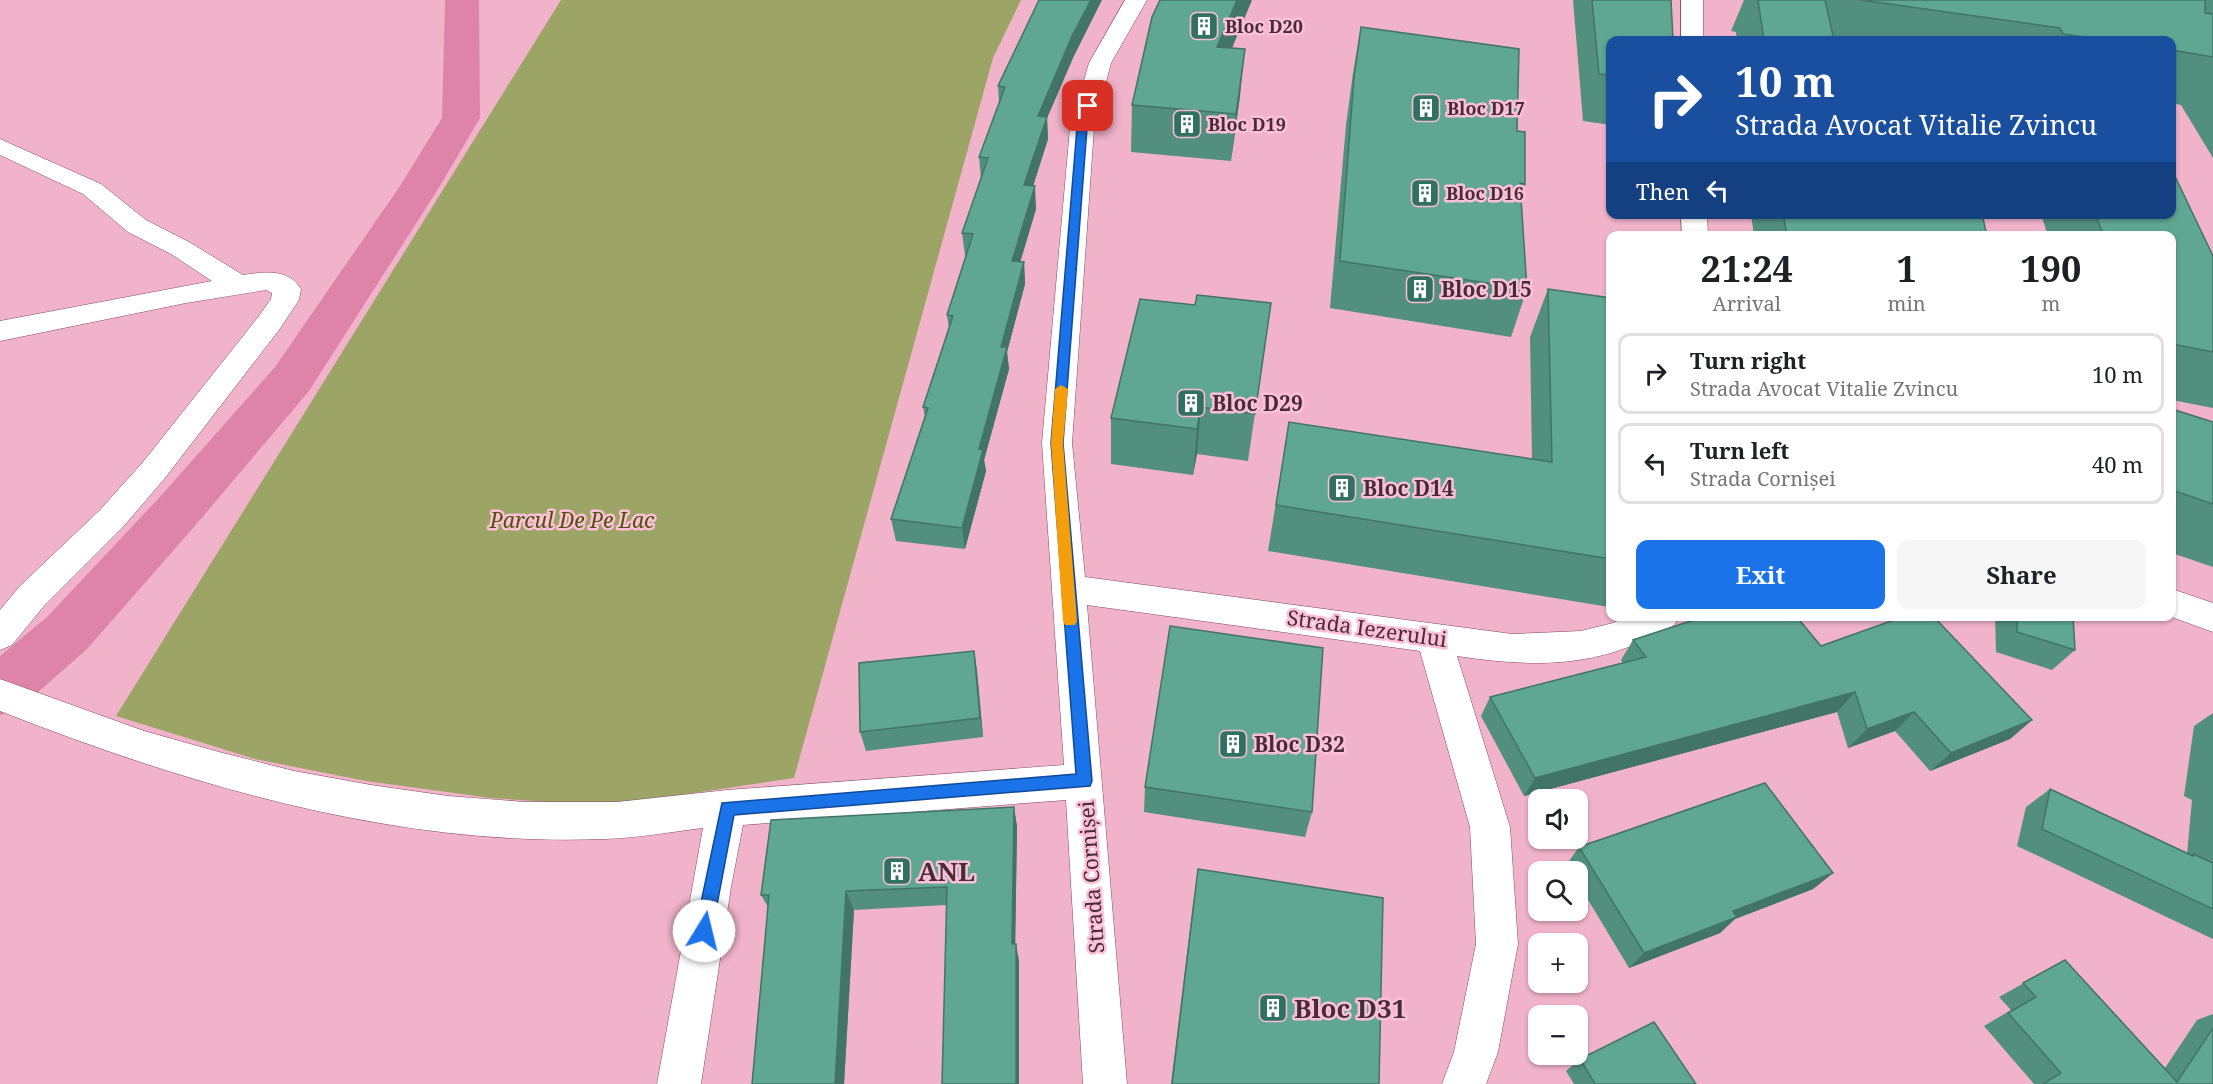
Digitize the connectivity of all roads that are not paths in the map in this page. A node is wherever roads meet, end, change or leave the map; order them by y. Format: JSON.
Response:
{"nodes":[{"id":1,"x":1136,"y":0,"type":"edge"},
{"id":2,"x":1692,"y":0,"type":"edge"},
{"id":3,"x":1692,"y":36,"type":"edge"},
{"id":4,"x":0,"y":146,"type":"edge"},
{"id":5,"x":238,"y":285,"type":"junction"},
{"id":6,"x":0,"y":331,"type":"edge"},
{"id":7,"x":1067,"y":588,"type":"junction"},
{"id":8,"x":2176,"y":604,"type":"edge"},
{"id":9,"x":2213,"y":618,"type":"edge"},
{"id":10,"x":1652,"y":621,"type":"edge"},
{"id":11,"x":0,"y":635,"type":"edge"},
{"id":12,"x":1434,"y":637,"type":"junction"},
{"id":13,"x":0,"y":695,"type":"edge"},
{"id":14,"x":1084,"y":781,"type":"junction"},
{"id":15,"x":728,"y":808,"type":"junction"},
{"id":16,"x":679,"y":1084,"type":"edge"},
{"id":17,"x":1105,"y":1084,"type":"edge"},
{"id":18,"x":1464,"y":1084,"type":"edge"}],
"edges":[{"from":1,"to":7,"type":"street","name":"Strada Cornișei"},
{"from":2,"to":3,"type":"street"},
{"from":4,"to":5,"type":"street"},
{"from":5,"to":6,"type":"street"},
{"from":5,"to":11,"type":"street"},
{"from":7,"to":12,"type":"street","name":"Strada Iezerului"},
{"from":7,"to":14,"type":"street","name":"Strada Cornișei"},
{"from":8,"to":9,"type":"street"},
{"from":10,"to":12,"type":"street","name":"Strada Iezerului"},
{"from":12,"to":18,"type":"street"},
{"from":13,"to":15,"type":"street"},
{"from":14,"to":15,"type":"street"},
{"from":14,"to":17,"type":"street","name":"Strada Cornișei"},
{"from":15,"to":16,"type":"street"}]}
